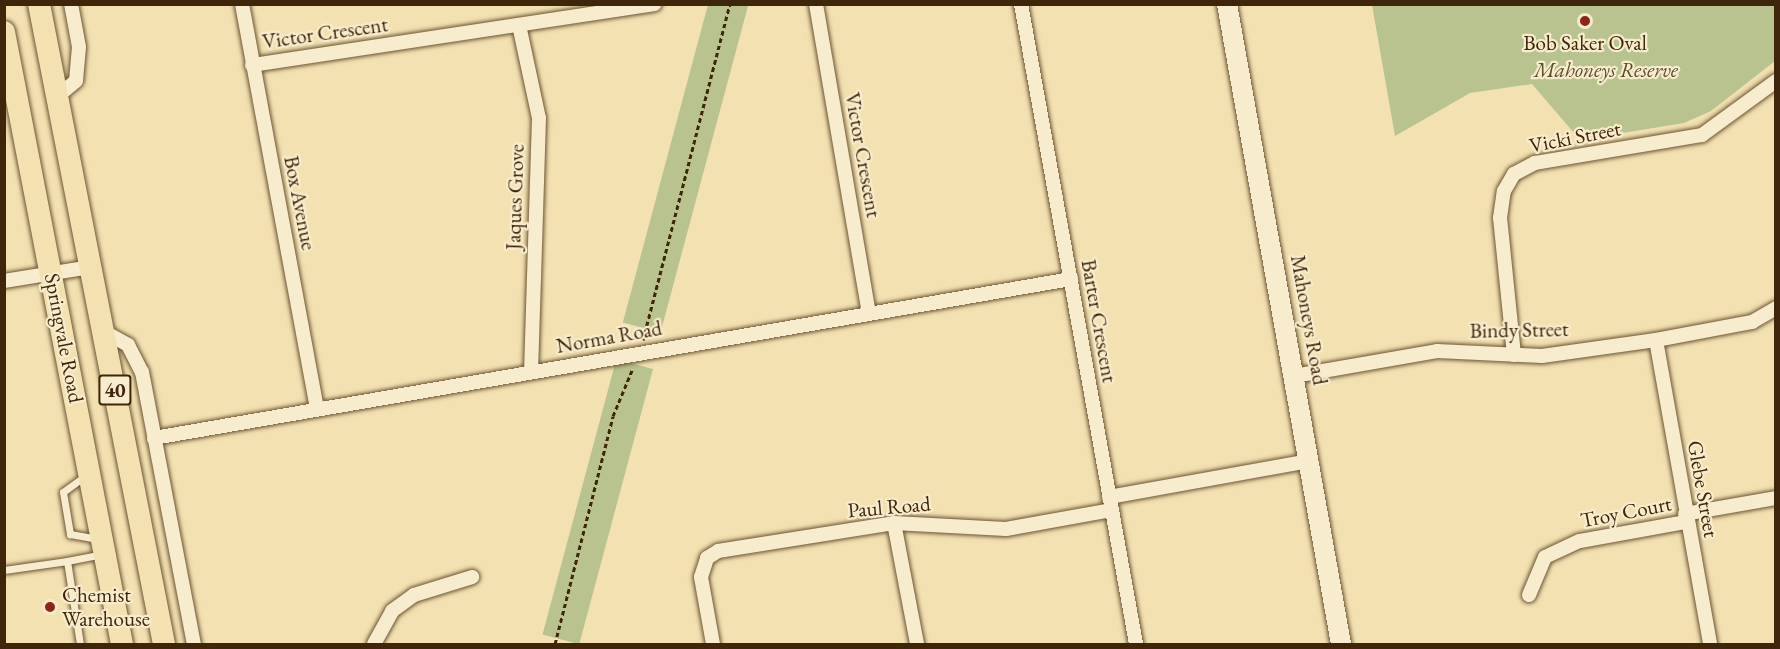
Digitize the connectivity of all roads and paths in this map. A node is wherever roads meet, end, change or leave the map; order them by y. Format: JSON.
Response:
{"nodes":[{"id":1,"x":39,"y":4,"type":"edge"},
{"id":2,"x":71,"y":4,"type":"edge"},
{"id":3,"x":242,"y":4,"type":"edge"},
{"id":4,"x":654,"y":4,"type":"edge"},
{"id":5,"x":730,"y":4,"type":"edge"},
{"id":6,"x":816,"y":4,"type":"edge"},
{"id":7,"x":1021,"y":4,"type":"edge"},
{"id":8,"x":1227,"y":4,"type":"edge"},
{"id":9,"x":519,"y":25,"type":"junction"},
{"id":10,"x":4,"y":32,"type":"edge"},
{"id":11,"x":252,"y":65,"type":"junction"},
{"id":12,"x":1776,"y":81,"type":"edge"},
{"id":13,"x":58,"y":96,"type":"junction"},
{"id":14,"x":90,"y":267,"type":"junction"},
{"id":15,"x":51,"y":274,"type":"junction"},
{"id":16,"x":1071,"y":279,"type":"junction"},
{"id":17,"x":4,"y":281,"type":"edge"},
{"id":18,"x":1776,"y":308,"type":"edge"},
{"id":19,"x":869,"y":313,"type":"junction"},
{"id":20,"x":103,"y":330,"type":"junction"},
{"id":21,"x":1656,"y":340,"type":"junction"},
{"id":22,"x":639,"y":354,"type":"junction"},
{"id":23,"x":1514,"y":355,"type":"junction"},
{"id":24,"x":531,"y":372,"type":"junction"},
{"id":25,"x":1294,"y":376,"type":"junction"},
{"id":26,"x":317,"y":408,"type":"junction"},
{"id":27,"x":154,"y":438,"type":"junction"},
{"id":28,"x":1310,"y":461,"type":"junction"},
{"id":29,"x":90,"y":472,"type":"junction"},
{"id":30,"x":1776,"y":498,"type":"edge"},
{"id":31,"x":1111,"y":503,"type":"junction"},
{"id":32,"x":1686,"y":518,"type":"junction"},
{"id":33,"x":894,"y":523,"type":"junction"},
{"id":34,"x":104,"y":547,"type":"junction"},
{"id":35,"x":67,"y":561,"type":"junction"},
{"id":36,"x":4,"y":570,"type":"edge"},
{"id":37,"x":472,"y":577,"type":"dead end"},
{"id":38,"x":1529,"y":595,"type":"dead end"},
{"id":39,"x":80,"y":645,"type":"edge"},
{"id":40,"x":122,"y":645,"type":"edge"},
{"id":41,"x":164,"y":645,"type":"edge"},
{"id":42,"x":194,"y":645,"type":"edge"},
{"id":43,"x":374,"y":645,"type":"edge"},
{"id":44,"x":555,"y":645,"type":"edge"},
{"id":45,"x":713,"y":645,"type":"edge"},
{"id":46,"x":917,"y":645,"type":"edge"},
{"id":47,"x":1136,"y":645,"type":"edge"},
{"id":48,"x":1341,"y":645,"type":"edge"},
{"id":49,"x":1710,"y":645,"type":"edge"}],
"edges":[{"from":1,"to":13,"type":"highway","name":"Springvale Road","number":"40"},
{"from":2,"to":13,"type":"street"},
{"from":3,"to":11,"type":"street","name":"Box Avenue"},
{"from":4,"to":9,"type":"street","name":"Victor Crescent"},
{"from":5,"to":22,"type":"path"},
{"from":6,"to":19,"type":"street","name":"Victor Crescent"},
{"from":7,"to":16,"type":"street","name":"Barter Crescent"},
{"from":8,"to":25,"type":"main road","name":"Mahoneys Road"},
{"from":9,"to":11,"type":"street","name":"Victor Crescent"},
{"from":9,"to":24,"type":"street","name":"Jaques Grove"},
{"from":10,"to":15,"type":"highway","name":"Springvale Road","number":"40"},
{"from":11,"to":26,"type":"street","name":"Box Avenue"},
{"from":12,"to":23,"type":"street","name":"Vicki Street"},
{"from":13,"to":14,"type":"highway","name":"Springvale Road","number":"40"},
{"from":14,"to":15,"type":"street"},
{"from":14,"to":20,"type":"highway","name":"Springvale Road","number":"40"},
{"from":15,"to":17,"type":"street"},
{"from":15,"to":29,"type":"highway","name":"Springvale Road","number":"40"},
{"from":16,"to":19,"type":"street","name":"Norma Road"},
{"from":16,"to":31,"type":"street","name":"Barter Crescent"},
{"from":18,"to":21,"type":"street","name":"Bindy Street"},
{"from":19,"to":22,"type":"street","name":"Norma Road"},
{"from":20,"to":27,"type":"street","name":"Springvale Road"},
{"from":20,"to":41,"type":"highway","name":"Springvale Road","number":"40"},
{"from":21,"to":23,"type":"street","name":"Bindy Street"},
{"from":21,"to":32,"type":"street","name":"Glebe Street"},
{"from":22,"to":24,"type":"street","name":"Norma Road"},
{"from":22,"to":44,"type":"path"},
{"from":23,"to":25,"type":"street","name":"Bindy Street"},
{"from":24,"to":26,"type":"street","name":"Norma Road"},
{"from":25,"to":28,"type":"main road","name":"Mahoneys Road"},
{"from":26,"to":27,"type":"street","name":"Norma Road"},
{"from":27,"to":42,"type":"street","name":"Springvale Road"},
{"from":28,"to":31,"type":"street","name":"Paul Road"},
{"from":28,"to":48,"type":"main road","name":"Mahoneys Road"},
{"from":29,"to":34,"type":"highway","name":"Springvale Road","number":"40"},
{"from":29,"to":34,"type":"lane"},
{"from":30,"to":32,"type":"street","name":"Troy Court"},
{"from":31,"to":33,"type":"street","name":"Paul Road"},
{"from":31,"to":47,"type":"street","name":"Barter Crescent"},
{"from":32,"to":38,"type":"street","name":"Troy Court"},
{"from":32,"to":49,"type":"street","name":"Glebe Street"},
{"from":33,"to":45,"type":"street","name":"Paul Road"},
{"from":33,"to":46,"type":"street"},
{"from":34,"to":35,"type":"lane"},
{"from":34,"to":40,"type":"highway","name":"Springvale Road","number":"40"},
{"from":35,"to":36,"type":"lane"},
{"from":35,"to":39,"type":"lane"},
{"from":37,"to":43,"type":"street"}]}
